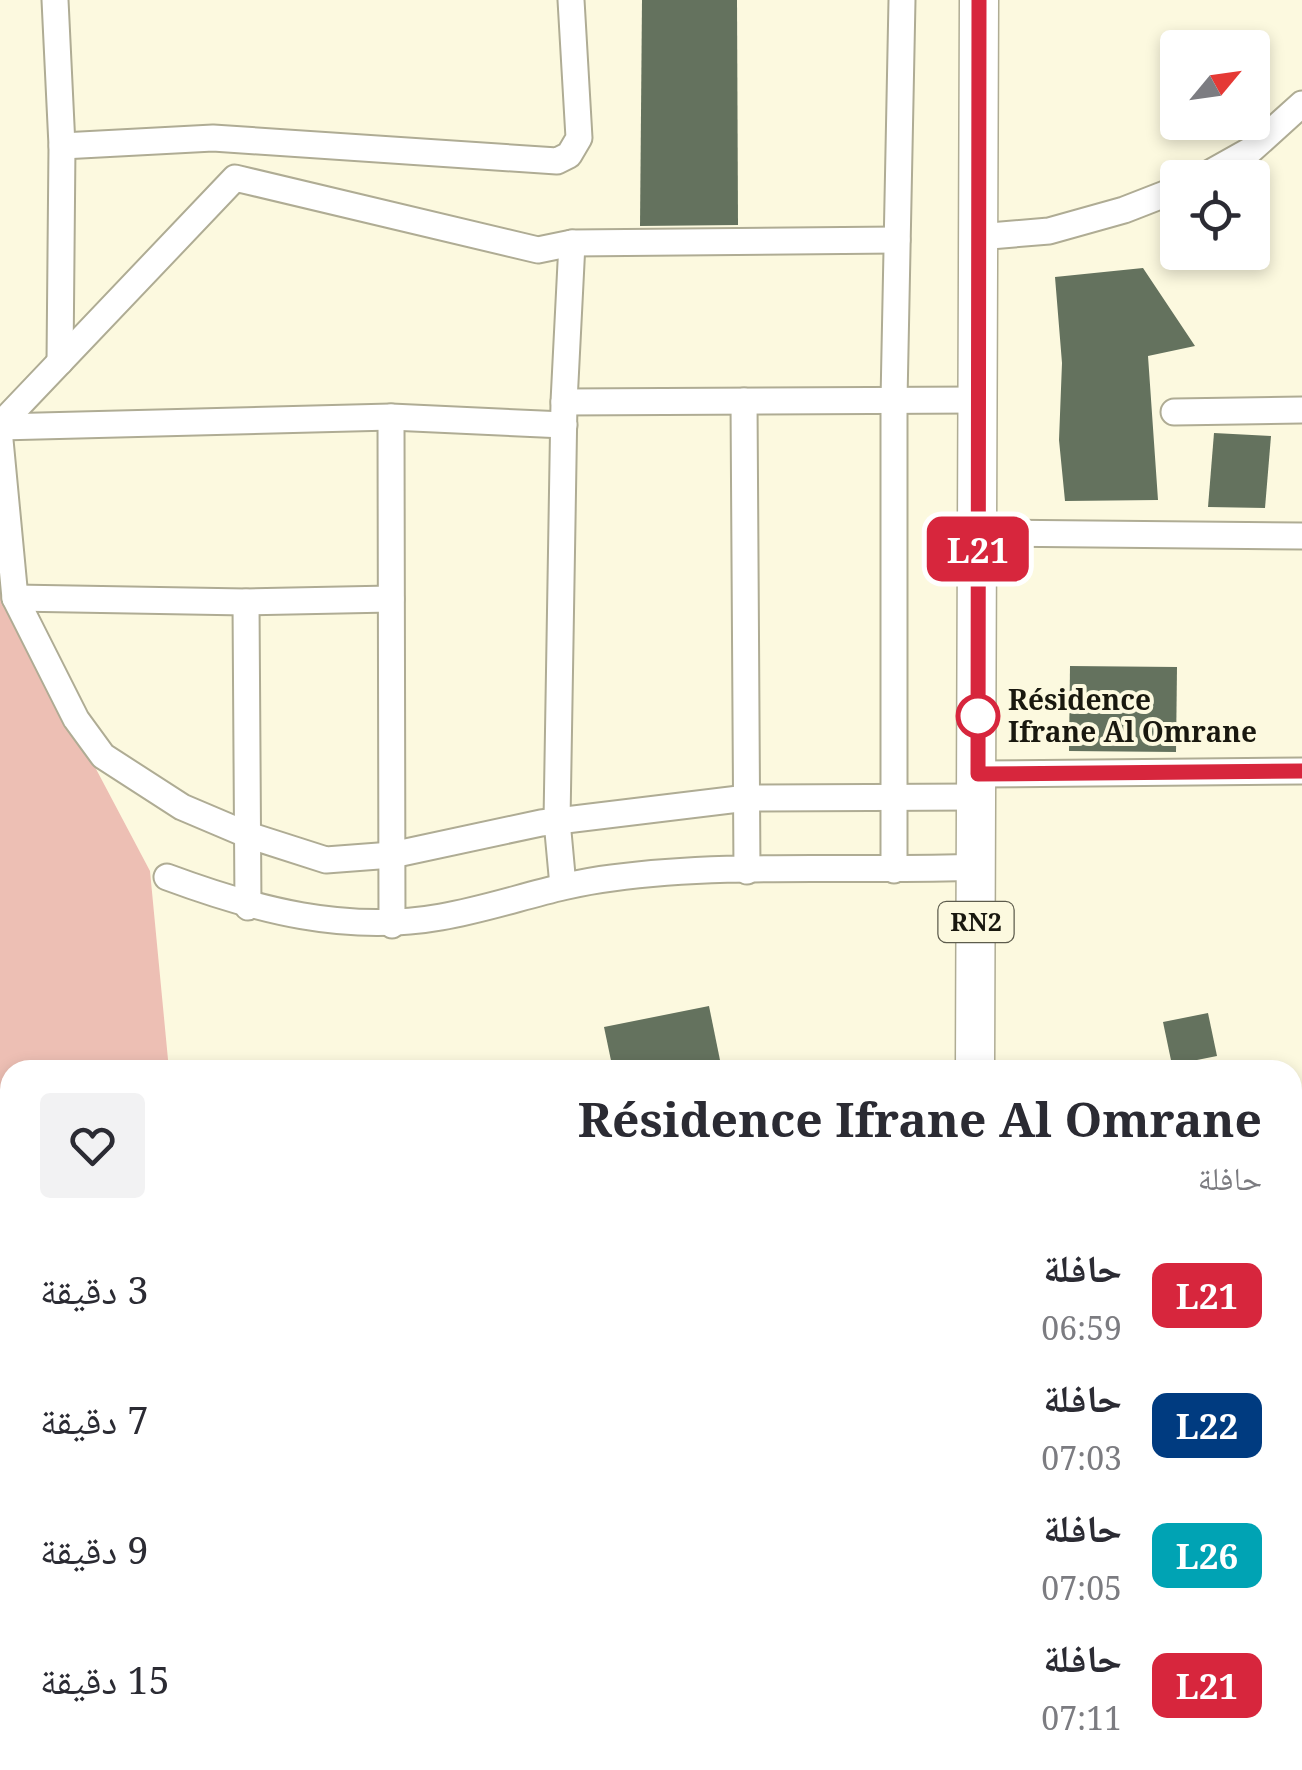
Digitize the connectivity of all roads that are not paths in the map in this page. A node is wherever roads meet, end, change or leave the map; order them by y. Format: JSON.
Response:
{"nodes":[{"id":1,"x":55,"y":0,"type":"edge"},
{"id":2,"x":571,"y":0,"type":"edge"},
{"id":3,"x":902,"y":0,"type":"edge"},
{"id":4,"x":979,"y":0,"type":"edge"},
{"id":5,"x":1302,"y":104,"type":"edge"},
{"id":6,"x":62,"y":146,"type":"junction"},
{"id":7,"x":1233,"y":160,"type":"edge"},
{"id":8,"x":1160,"y":196,"type":"edge"},
{"id":9,"x":978,"y":236,"type":"junction"},
{"id":10,"x":897,"y":240,"type":"junction"},
{"id":11,"x":572,"y":242,"type":"junction"},
{"id":12,"x":60,"y":362,"type":"junction"},
{"id":13,"x":894,"y":400,"type":"junction"},
{"id":14,"x":979,"y":400,"type":"junction"},
{"id":15,"x":744,"y":401,"type":"junction"},
{"id":16,"x":1302,"y":410,"type":"edge"},
{"id":17,"x":1174,"y":412,"type":"dead end"},
{"id":18,"x":564,"y":413,"type":"junction"},
{"id":19,"x":391,"y":417,"type":"junction"},
{"id":20,"x":0,"y":426,"type":"edge"},
{"id":21,"x":0,"y":440,"type":"edge"},
{"id":22,"x":978,"y":532,"type":"junction"},
{"id":23,"x":1302,"y":536,"type":"edge"},
{"id":24,"x":15,"y":598,"type":"junction"},
{"id":25,"x":391,"y":599,"type":"junction"},
{"id":26,"x":246,"y":602,"type":"junction"},
{"id":27,"x":1302,"y":770,"type":"edge"},
{"id":28,"x":977,"y":786,"type":"junction"},
{"id":29,"x":894,"y":797,"type":"junction"},
{"id":30,"x":747,"y":798,"type":"junction"},
{"id":31,"x":557,"y":821,"type":"junction"},
{"id":32,"x":248,"y":835,"type":"junction"},
{"id":33,"x":392,"y":855,"type":"junction"},
{"id":34,"x":977,"y":866,"type":"junction"},
{"id":35,"x":747,"y":870,"type":"junction"},
{"id":36,"x":894,"y":870,"type":"junction"},
{"id":37,"x":167,"y":877,"type":"dead end"},
{"id":38,"x":563,"y":886,"type":"junction"},
{"id":39,"x":248,"y":906,"type":"junction"},
{"id":40,"x":392,"y":925,"type":"junction"},
{"id":41,"x":975,"y":1060,"type":"edge"}],
"edges":[{"from":1,"to":6,"type":"street"},
{"from":2,"to":6,"type":"street"},
{"from":3,"to":10,"type":"street"},
{"from":4,"to":9,"type":"highway","number":"RN2"},
{"from":5,"to":7,"type":"street"},
{"from":6,"to":12,"type":"street"},
{"from":8,"to":9,"type":"street"},
{"from":9,"to":14,"type":"highway","number":"RN2"},
{"from":10,"to":11,"type":"street"},
{"from":10,"to":13,"type":"street"},
{"from":11,"to":12,"type":"street"},
{"from":11,"to":18,"type":"street"},
{"from":12,"to":20,"type":"street"},
{"from":13,"to":14,"type":"street"},
{"from":13,"to":15,"type":"street"},
{"from":13,"to":29,"type":"street"},
{"from":14,"to":22,"type":"highway","number":"RN2"},
{"from":15,"to":18,"type":"street"},
{"from":15,"to":30,"type":"street"},
{"from":16,"to":17,"type":"street"},
{"from":18,"to":19,"type":"street"},
{"from":18,"to":31,"type":"street"},
{"from":19,"to":20,"type":"street"},
{"from":19,"to":25,"type":"street"},
{"from":21,"to":24,"type":"street"},
{"from":22,"to":23,"type":"street"},
{"from":22,"to":28,"type":"highway","number":"RN2"},
{"from":24,"to":26,"type":"street"},
{"from":24,"to":32,"type":"street"},
{"from":25,"to":26,"type":"street"},
{"from":25,"to":33,"type":"street"},
{"from":26,"to":32,"type":"street"},
{"from":27,"to":28,"type":"street"},
{"from":28,"to":29,"type":"street"},
{"from":28,"to":34,"type":"highway","number":"RN2"},
{"from":29,"to":30,"type":"street"},
{"from":29,"to":36,"type":"street"},
{"from":30,"to":31,"type":"street"},
{"from":30,"to":35,"type":"street"},
{"from":31,"to":33,"type":"street"},
{"from":31,"to":38,"type":"street"},
{"from":32,"to":33,"type":"street"},
{"from":32,"to":39,"type":"street"},
{"from":33,"to":40,"type":"street"},
{"from":34,"to":36,"type":"street"},
{"from":34,"to":41,"type":"highway","number":"RN2"},
{"from":35,"to":36,"type":"street"},
{"from":35,"to":38,"type":"street"},
{"from":37,"to":39,"type":"street"},
{"from":38,"to":40,"type":"street"},
{"from":39,"to":40,"type":"street"}]}
